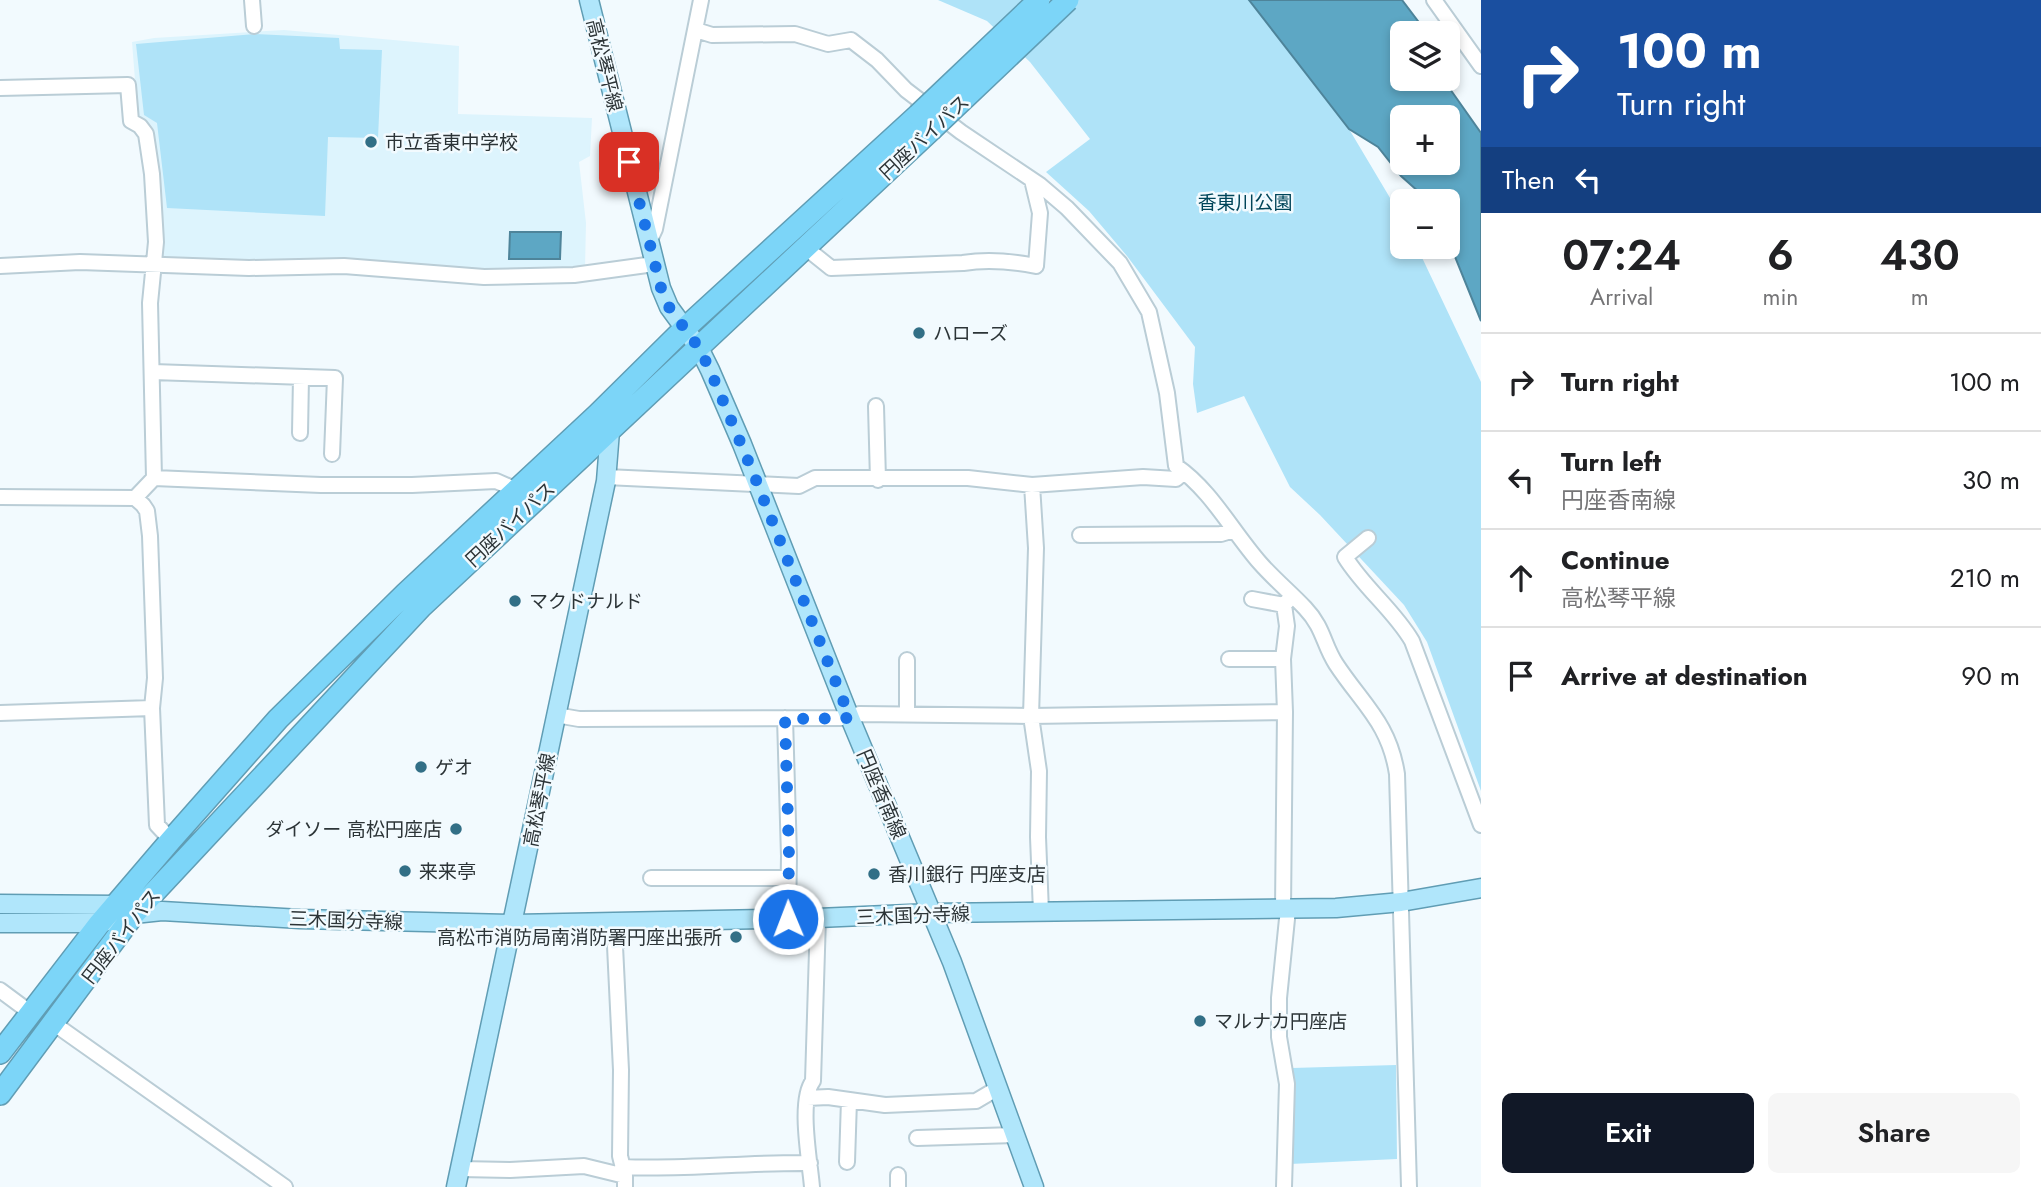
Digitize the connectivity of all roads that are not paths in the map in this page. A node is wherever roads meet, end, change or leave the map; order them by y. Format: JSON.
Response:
{"nodes":[{"id":1,"x":251,"y":0,"type":"edge"},
{"id":2,"x":589,"y":0,"type":"edge"},
{"id":3,"x":701,"y":0,"type":"edge"},
{"id":4,"x":1039,"y":0,"type":"edge"},
{"id":5,"x":1068,"y":0,"type":"edge"},
{"id":6,"x":1434,"y":0,"type":"edge"},
{"id":7,"x":254,"y":26,"type":"dead end"},
{"id":8,"x":696,"y":30,"type":"junction"},
{"id":9,"x":1481,"y":66,"type":"edge"},
{"id":10,"x":0,"y":88,"type":"edge"},
{"id":11,"x":924,"y":122,"type":"junction"},
{"id":12,"x":1032,"y":180,"type":"junction"},
{"id":13,"x":649,"y":242,"type":"junction"},
{"id":14,"x":806,"y":247,"type":"junction"},
{"id":15,"x":155,"y":264,"type":"junction"},
{"id":16,"x":654,"y":264,"type":"junction"},
{"id":17,"x":0,"y":266,"type":"edge"},
{"id":18,"x":683,"y":330,"type":"junction"},
{"id":19,"x":699,"y":348,"type":"junction"},
{"id":20,"x":153,"y":372,"type":"junction"},
{"id":21,"x":301,"y":377,"type":"junction"},
{"id":22,"x":876,"y":405,"type":"dead end"},
{"id":23,"x":604,"y":423,"type":"junction"},
{"id":24,"x":300,"y":433,"type":"dead end"},
{"id":25,"x":332,"y":454,"type":"dead end"},
{"id":26,"x":1184,"y":472,"type":"junction"},
{"id":27,"x":606,"y":477,"type":"junction"},
{"id":28,"x":154,"y":478,"type":"junction"},
{"id":29,"x":878,"y":480,"type":"junction"},
{"id":30,"x":757,"y":484,"type":"junction"},
{"id":31,"x":1031,"y":485,"type":"junction"},
{"id":32,"x":517,"y":490,"type":"junction"},
{"id":33,"x":0,"y":497,"type":"edge"},
{"id":34,"x":135,"y":498,"type":"junction"},
{"id":35,"x":1234,"y":530,"type":"junction"},
{"id":36,"x":1080,"y":535,"type":"dead end"},
{"id":37,"x":1368,"y":538,"type":"dead end"},
{"id":38,"x":1252,"y":598,"type":"dead end"},
{"id":39,"x":1288,"y":600,"type":"junction"},
{"id":40,"x":1229,"y":659,"type":"dead end"},
{"id":41,"x":1283,"y":659,"type":"junction"},
{"id":42,"x":907,"y":660,"type":"dead end"},
{"id":43,"x":152,"y":708,"type":"junction"},
{"id":44,"x":1285,"y":712,"type":"junction"},
{"id":45,"x":0,"y":713,"type":"edge"},
{"id":46,"x":907,"y":714,"type":"junction"},
{"id":47,"x":556,"y":715,"type":"junction"},
{"id":48,"x":1031,"y":716,"type":"junction"},
{"id":49,"x":850,"y":718,"type":"junction"},
{"id":50,"x":785,"y":719,"type":"junction"},
{"id":51,"x":1481,"y":825,"type":"edge"},
{"id":52,"x":171,"y":840,"type":"junction"},
{"id":53,"x":652,"y":878,"type":"dead end"},
{"id":54,"x":787,"y":878,"type":"junction"},
{"id":55,"x":1481,"y":888,"type":"edge"},
{"id":56,"x":1401,"y":902,"type":"junction"},
{"id":57,"x":0,"y":904,"type":"edge"},
{"id":58,"x":1286,"y":909,"type":"junction"},
{"id":59,"x":125,"y":910,"type":"junction"},
{"id":60,"x":1041,"y":912,"type":"junction"},
{"id":61,"x":931,"y":913,"type":"junction"},
{"id":62,"x":818,"y":918,"type":"junction"},
{"id":63,"x":788,"y":919,"type":"junction"},
{"id":64,"x":0,"y":923,"type":"edge"},
{"id":65,"x":100,"y":923,"type":"junction"},
{"id":66,"x":627,"y":923,"type":"junction"},
{"id":67,"x":514,"y":924,"type":"junction"},
{"id":68,"x":0,"y":990,"type":"edge"},
{"id":69,"x":31,"y":1013,"type":"junction"},
{"id":70,"x":53,"y":1023,"type":"junction"},
{"id":71,"x":0,"y":1053,"type":"edge"},
{"id":72,"x":998,"y":1088,"type":"junction"},
{"id":73,"x":0,"y":1094,"type":"edge"},
{"id":74,"x":807,"y":1098,"type":"junction"},
{"id":75,"x":849,"y":1100,"type":"junction"},
{"id":76,"x":1015,"y":1135,"type":"junction"},
{"id":77,"x":917,"y":1138,"type":"dead end"},
{"id":78,"x":847,"y":1161,"type":"dead end"},
{"id":79,"x":810,"y":1163,"type":"junction"},
{"id":80,"x":460,"y":1169,"type":"junction"},
{"id":81,"x":625,"y":1177,"type":"edge"},
{"id":82,"x":285,"y":1187,"type":"edge"},
{"id":83,"x":456,"y":1187,"type":"edge"},
{"id":84,"x":812,"y":1187,"type":"edge"},
{"id":85,"x":1034,"y":1187,"type":"edge"},
{"id":86,"x":1284,"y":1187,"type":"edge"},
{"id":87,"x":1409,"y":1187,"type":"edge"}],
"edges":[{"from":1,"to":7,"type":"street"},
{"from":2,"to":13,"type":"main road","name":"高松琴平線"},
{"from":3,"to":8,"type":"street"},
{"from":4,"to":11,"type":"highway","name":"円座バイパス","bridge":true},
{"from":5,"to":11,"type":"highway","name":"円座バイパス","bridge":true},
{"from":6,"to":9,"type":"street"},
{"from":8,"to":12,"type":"street"},
{"from":8,"to":13,"type":"street"},
{"from":10,"to":15,"type":"street"},
{"from":11,"to":14,"type":"highway","name":"円座バイパス"},
{"from":11,"to":18,"type":"highway","name":"円座バイパス"},
{"from":12,"to":14,"type":"street"},
{"from":12,"to":26,"type":"street"},
{"from":13,"to":16,"type":"main road","name":"高松琴平線"},
{"from":14,"to":19,"type":"highway","name":"円座バイパス"},
{"from":15,"to":16,"type":"street"},
{"from":15,"to":17,"type":"street"},
{"from":15,"to":20,"type":"street"},
{"from":16,"to":18,"type":"main road","name":"高松琴平線"},
{"from":18,"to":19,"type":"main road","name":"円座香南線"},
{"from":18,"to":23,"type":"highway","name":"円座バイパス"},
{"from":19,"to":23,"type":"highway","name":"円座バイパス"},
{"from":19,"to":30,"type":"main road","name":"円座香南線"},
{"from":20,"to":21,"type":"street"},
{"from":20,"to":28,"type":"street"},
{"from":21,"to":24,"type":"street"},
{"from":21,"to":25,"type":"street"},
{"from":22,"to":29,"type":"street"},
{"from":23,"to":27,"type":"main road","name":"高松琴平線"},
{"from":23,"to":32,"type":"highway","name":"円座バイパス"},
{"from":23,"to":59,"type":"highway","name":"円座バイパス"},
{"from":26,"to":31,"type":"street"},
{"from":26,"to":35,"type":"street"},
{"from":27,"to":30,"type":"street"},
{"from":27,"to":47,"type":"main road","name":"高松琴平線"},
{"from":28,"to":32,"type":"street"},
{"from":28,"to":34,"type":"street"},
{"from":29,"to":30,"type":"street"},
{"from":29,"to":31,"type":"street"},
{"from":30,"to":49,"type":"main road","name":"円座香南線"},
{"from":31,"to":48,"type":"street"},
{"from":32,"to":52,"type":"highway","name":"円座バイパス"},
{"from":33,"to":34,"type":"street"},
{"from":34,"to":43,"type":"street"},
{"from":35,"to":36,"type":"street"},
{"from":35,"to":39,"type":"street"},
{"from":37,"to":51,"type":"street"},
{"from":38,"to":39,"type":"street"},
{"from":39,"to":41,"type":"street"},
{"from":39,"to":56,"type":"street"},
{"from":40,"to":41,"type":"street"},
{"from":41,"to":44,"type":"street"},
{"from":42,"to":46,"type":"street"},
{"from":43,"to":45,"type":"street"},
{"from":43,"to":52,"type":"street"},
{"from":44,"to":48,"type":"street"},
{"from":44,"to":58,"type":"street"},
{"from":46,"to":48,"type":"street"},
{"from":46,"to":49,"type":"street"},
{"from":47,"to":50,"type":"street"},
{"from":47,"to":67,"type":"main road","name":"高松琴平線"},
{"from":48,"to":60,"type":"street"},
{"from":49,"to":50,"type":"street"},
{"from":49,"to":61,"type":"main road","name":"円座香南線"},
{"from":50,"to":54,"type":"street"},
{"from":52,"to":59,"type":"highway","name":"円座バイパス"},
{"from":53,"to":54,"type":"street"},
{"from":54,"to":63,"type":"street"},
{"from":55,"to":56,"type":"main road","name":"三木国分寺線"},
{"from":56,"to":58,"type":"main road","name":"三木国分寺線"},
{"from":56,"to":87,"type":"street"},
{"from":57,"to":59,"type":"main road","name":"三木国分寺線"},
{"from":58,"to":60,"type":"main road","name":"三木国分寺線"},
{"from":58,"to":86,"type":"street"},
{"from":59,"to":65,"type":"highway","name":"円座バイパス"},
{"from":59,"to":67,"type":"main road","name":"三木国分寺線"},
{"from":59,"to":70,"type":"highway","name":"円座バイパス"},
{"from":60,"to":61,"type":"main road","name":"三木国分寺線"},
{"from":61,"to":62,"type":"main road","name":"三木国分寺線"},
{"from":61,"to":72,"type":"main road","name":"円座香南線"},
{"from":62,"to":63,"type":"main road","name":"三木国分寺線"},
{"from":62,"to":74,"type":"street"},
{"from":63,"to":66,"type":"main road","name":"三木国分寺線"},
{"from":64,"to":65,"type":"main road"},
{"from":65,"to":69,"type":"highway","name":"円座バイパス"},
{"from":66,"to":67,"type":"main road","name":"三木国分寺線"},
{"from":66,"to":81,"type":"street"},
{"from":67,"to":80,"type":"main road","name":"高松琴平線"},
{"from":68,"to":69,"type":"street"},
{"from":69,"to":71,"type":"highway","name":"円座バイパス"},
{"from":70,"to":73,"type":"highway","name":"円座バイパス"},
{"from":70,"to":82,"type":"street"},
{"from":72,"to":75,"type":"street"},
{"from":72,"to":76,"type":"main road","name":"円座香南線"},
{"from":74,"to":75,"type":"street"},
{"from":74,"to":79,"type":"street"},
{"from":75,"to":78,"type":"street"},
{"from":76,"to":77,"type":"street"},
{"from":76,"to":85,"type":"main road","name":"円座香南線"},
{"from":79,"to":81,"type":"street"},
{"from":79,"to":84,"type":"street"},
{"from":80,"to":81,"type":"street"},
{"from":80,"to":83,"type":"main road","name":"高松琴平線"}]}
